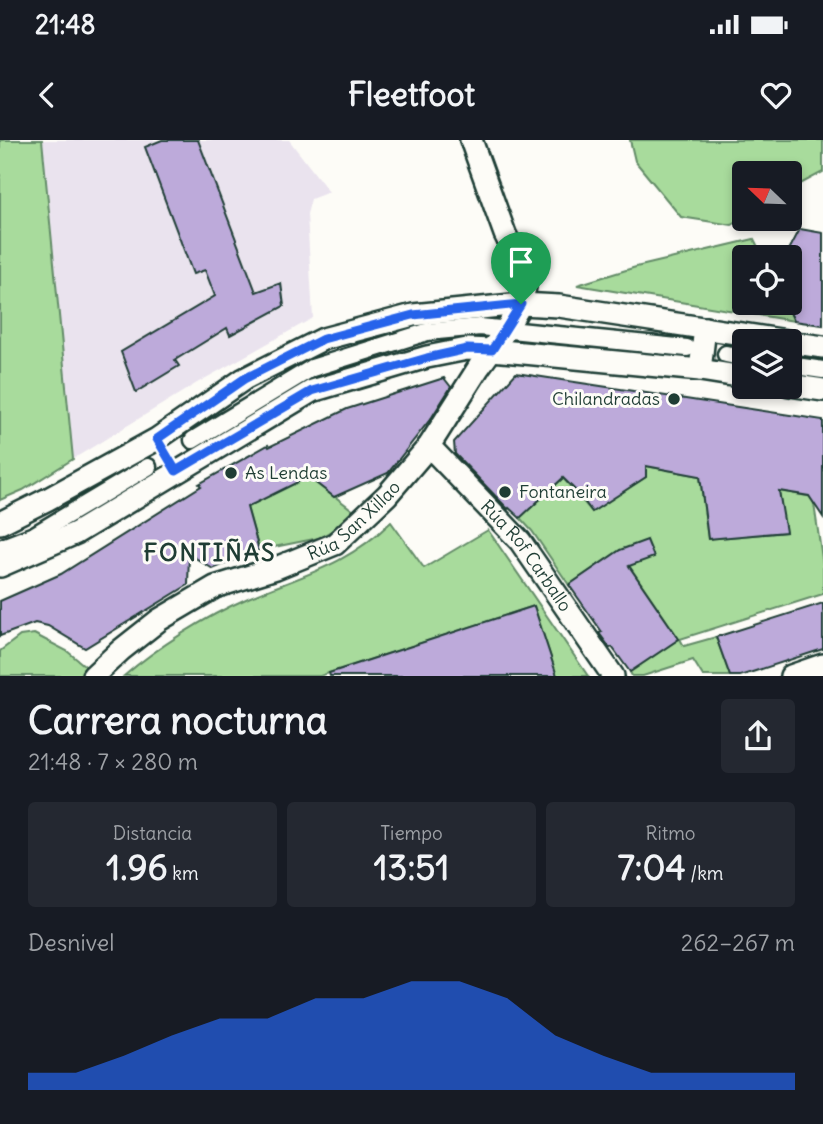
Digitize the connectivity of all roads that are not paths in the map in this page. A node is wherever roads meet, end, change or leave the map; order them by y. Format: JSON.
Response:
{"nodes":[{"id":1,"x":471,"y":140,"type":"edge"},
{"id":2,"x":521,"y":304,"type":"junction"},
{"id":3,"x":705,"y":328,"type":"junction"},
{"id":4,"x":505,"y":331,"type":"junction"},
{"id":5,"x":732,"y":332,"type":"edge"},
{"id":6,"x":802,"y":343,"type":"edge"},
{"id":7,"x":823,"y":347,"type":"edge"},
{"id":8,"x":687,"y":348,"type":"dead end"},
{"id":9,"x":492,"y":350,"type":"junction"},
{"id":10,"x":726,"y":354,"type":"dead end"},
{"id":11,"x":732,"y":355,"type":"edge"},
{"id":12,"x":802,"y":367,"type":"edge"},
{"id":13,"x":700,"y":370,"type":"junction"},
{"id":14,"x":823,"y":370,"type":"edge"},
{"id":15,"x":732,"y":375,"type":"edge"},
{"id":16,"x":802,"y":387,"type":"edge"},
{"id":17,"x":823,"y":390,"type":"edge"},
{"id":18,"x":157,"y":439,"type":"junction"},
{"id":19,"x":193,"y":440,"type":"dead end"},
{"id":20,"x":429,"y":446,"type":"junction"},
{"id":21,"x":148,"y":467,"type":"dead end"},
{"id":22,"x":176,"y":471,"type":"junction"},
{"id":23,"x":0,"y":523,"type":"edge"},
{"id":24,"x":0,"y":548,"type":"edge"},
{"id":25,"x":0,"y":566,"type":"edge"},
{"id":26,"x":823,"y":665,"type":"edge"},
{"id":27,"x":93,"y":676,"type":"edge"},
{"id":28,"x":613,"y":676,"type":"edge"},
{"id":29,"x":791,"y":676,"type":"edge"}],
"edges":[{"from":1,"to":2,"type":"street"},
{"from":2,"to":3,"type":"street"},
{"from":2,"to":4,"type":"street","name":"Rúa San Xillao"},
{"from":2,"to":18,"type":"street"},
{"from":3,"to":5,"type":"street"},
{"from":3,"to":13,"type":"street"},
{"from":4,"to":8,"type":"street"},
{"from":4,"to":9,"type":"street","name":"Rúa San Xillao"},
{"from":4,"to":19,"type":"street"},
{"from":6,"to":7,"type":"street"},
{"from":9,"to":13,"type":"street"},
{"from":9,"to":20,"type":"street","name":"Rúa San Xillao"},
{"from":9,"to":22,"type":"street"},
{"from":10,"to":11,"type":"street"},
{"from":12,"to":14,"type":"street"},
{"from":13,"to":15,"type":"street"},
{"from":16,"to":17,"type":"street"},
{"from":18,"to":22,"type":"street"},
{"from":18,"to":23,"type":"street"},
{"from":20,"to":27,"type":"street","name":"Rúa San Xillao"},
{"from":20,"to":28,"type":"street","name":"Rúa Rof Carballo"},
{"from":21,"to":24,"type":"street"},
{"from":22,"to":25,"type":"street"},
{"from":26,"to":29,"type":"street"}]}
